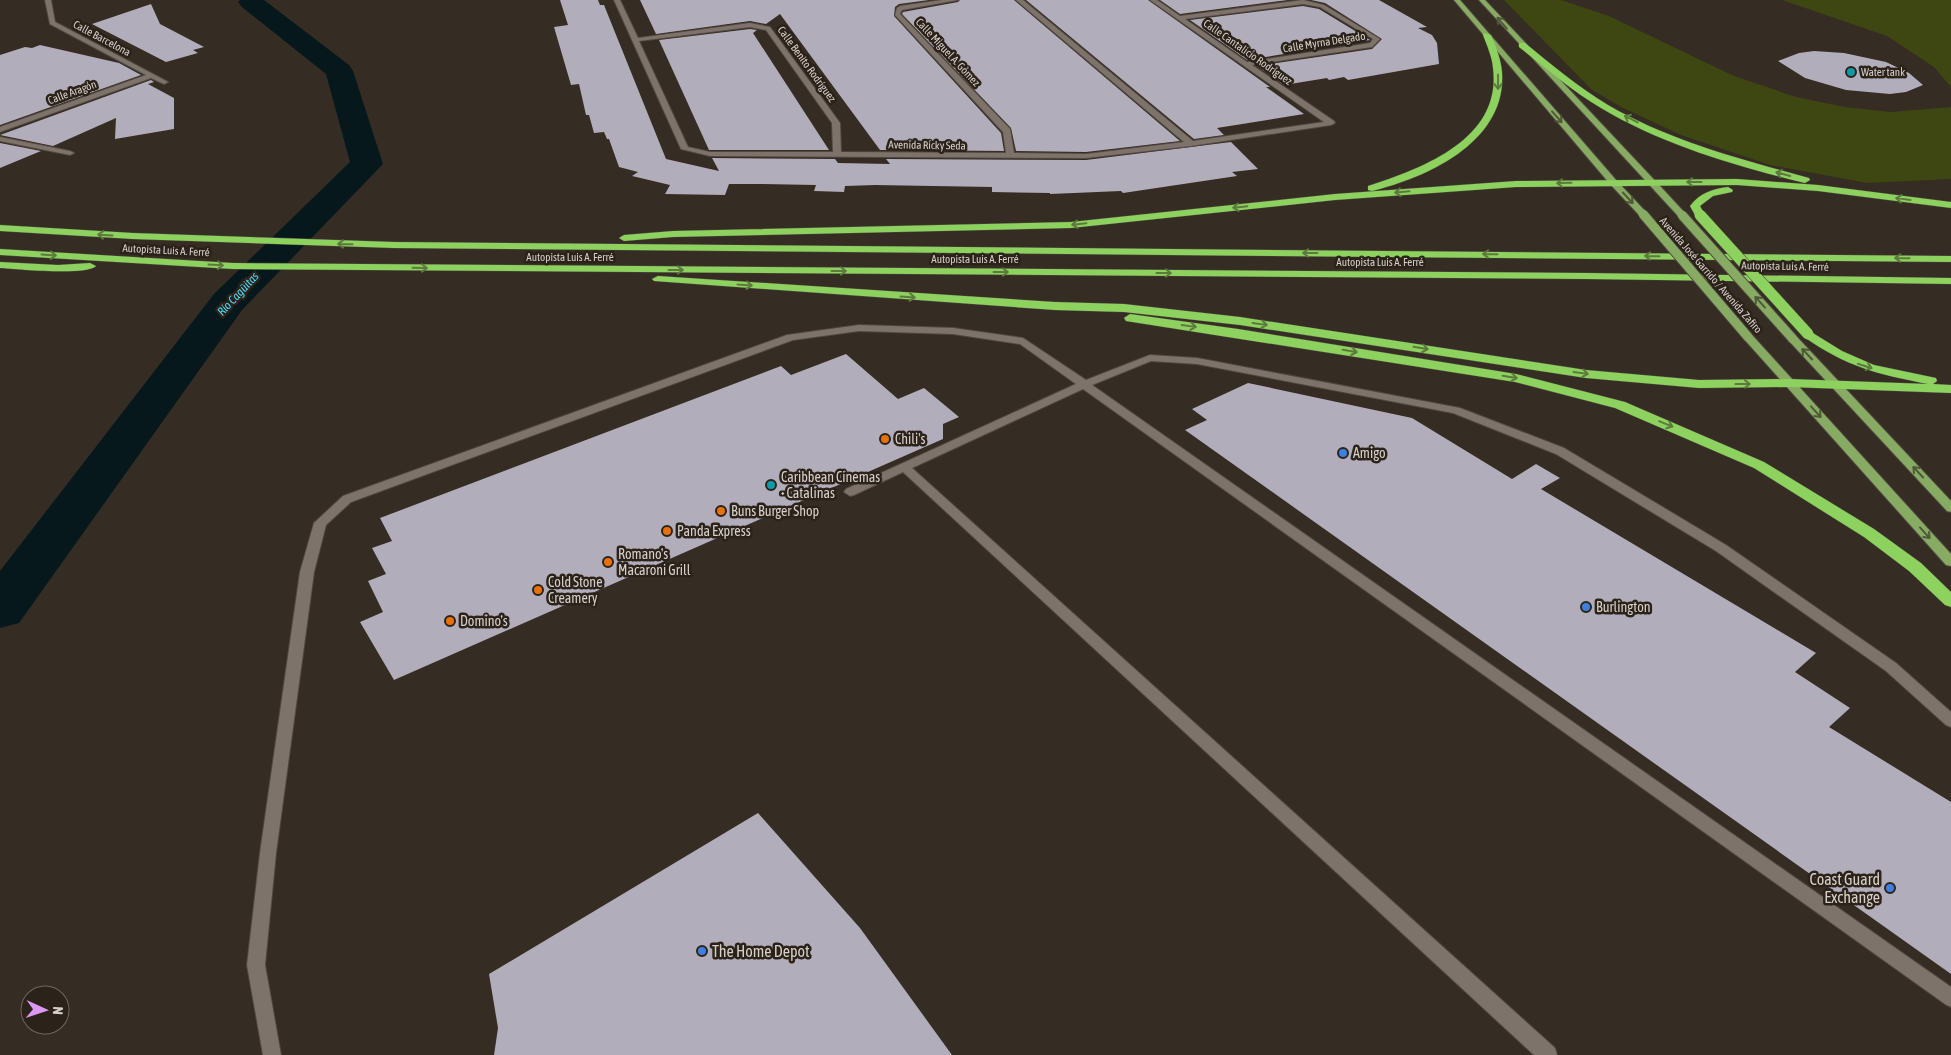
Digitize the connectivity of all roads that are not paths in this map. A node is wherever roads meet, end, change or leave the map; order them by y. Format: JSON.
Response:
{"nodes":[{"id":1,"x":48,"y":0,"type":"edge"},
{"id":2,"x":616,"y":0,"type":"edge"},
{"id":3,"x":955,"y":0,"type":"edge"},
{"id":4,"x":1019,"y":0,"type":"edge"},
{"id":5,"x":1153,"y":0,"type":"edge"},
{"id":6,"x":1458,"y":0,"type":"edge"},
{"id":7,"x":1482,"y":0,"type":"edge"},
{"id":8,"x":1178,"y":18,"type":"junction"},
{"id":9,"x":1487,"y":35,"type":"junction"},
{"id":10,"x":635,"y":40,"type":"junction"},
{"id":11,"x":1522,"y":46,"type":"junction"},
{"id":12,"x":1245,"y":64,"type":"junction"},
{"id":13,"x":151,"y":76,"type":"junction"},
{"id":14,"x":164,"y":82,"type":"dead end"},
{"id":15,"x":1331,"y":123,"type":"joint"},
{"id":16,"x":0,"y":130,"type":"edge"},
{"id":17,"x":0,"y":139,"type":"edge"},
{"id":18,"x":1190,"y":144,"type":"junction"},
{"id":19,"x":70,"y":153,"type":"dead end"},
{"id":20,"x":836,"y":155,"type":"junction"},
{"id":21,"x":1011,"y":157,"type":"junction"},
{"id":22,"x":1613,"y":182,"type":"junction"},
{"id":23,"x":1653,"y":182,"type":"junction"},
{"id":24,"x":1847,"y":192,"type":"junction"},
{"id":25,"x":1335,"y":198,"type":"junction"},
{"id":26,"x":1951,"y":205,"type":"edge"},
{"id":27,"x":0,"y":228,"type":"edge"},
{"id":28,"x":510,"y":246,"type":"junction"},
{"id":29,"x":0,"y":252,"type":"edge"},
{"id":30,"x":1951,"y":259,"type":"edge"},
{"id":31,"x":152,"y":262,"type":"junction"},
{"id":32,"x":0,"y":265,"type":"edge"},
{"id":33,"x":540,"y":269,"type":"junction"},
{"id":34,"x":1951,"y":281,"type":"edge"},
{"id":35,"x":1055,"y":306,"type":"junction"},
{"id":36,"x":1790,"y":384,"type":"junction"},
{"id":37,"x":1083,"y":385,"type":"junction"},
{"id":38,"x":1836,"y":386,"type":"junction"},
{"id":39,"x":1951,"y":387,"type":"edge"},
{"id":40,"x":904,"y":467,"type":"junction"},
{"id":41,"x":850,"y":492,"type":"dead end"},
{"id":42,"x":1951,"y":508,"type":"edge"},
{"id":43,"x":1951,"y":562,"type":"edge"},
{"id":44,"x":1951,"y":601,"type":"edge"},
{"id":45,"x":1951,"y":721,"type":"edge"},
{"id":46,"x":1951,"y":998,"type":"edge"},
{"id":47,"x":272,"y":1055,"type":"edge"},
{"id":48,"x":1548,"y":1055,"type":"edge"}],
"edges":[{"from":1,"to":13,"type":"street","name":"Calle Barcelona"},
{"from":2,"to":10,"type":"street","name":"Avenida Ricky Seda"},
{"from":3,"to":21,"type":"street","name":"Calle Miguel A. Gómez"},
{"from":4,"to":18,"type":"street"},
{"from":5,"to":8,"type":"street","name":"Calle Cantalicio Rodríguez"},
{"from":6,"to":9,"type":"main road","name":"Avenida José Garrido / Avenida Zafiro"},
{"from":11,"to":7,"type":"main road","name":"Avenida José Garrido / Avenida Zafiro","one_way":true},
{"from":8,"to":12,"type":"street","name":"Calle Cantalicio Rodríguez"},
{"from":8,"to":12,"type":"street","name":"Calle Myrna Delgado"},
{"from":9,"to":22,"type":"main road","name":"Avenida José Garrido / Avenida Zafiro","one_way":true},
{"from":9,"to":25,"type":"highway","one_way":true},
{"from":10,"to":20,"type":"street","name":"Avenida Ricky Seda"},
{"from":10,"to":20,"type":"street","name":"Calle Benito Rodríguez"},
{"from":11,"to":23,"type":"main road","name":"Avenida José Garrido / Avenida Zafiro"},
{"from":24,"to":11,"type":"highway","one_way":true},
{"from":12,"to":15,"type":"street","name":"Calle Cantalicio Rodríguez"},
{"from":13,"to":14,"type":"street","name":"Calle Barcelona"},
{"from":13,"to":16,"type":"street","name":"Calle Aragón"},
{"from":15,"to":18,"type":"street","name":"Avenida Ricky Seda"},
{"from":17,"to":19,"type":"street"},
{"from":18,"to":21,"type":"street","name":"Avenida Ricky Seda"},
{"from":20,"to":21,"type":"street","name":"Avenida Ricky Seda"},
{"from":22,"to":23,"type":"highway"},
{"from":22,"to":25,"type":"highway","one_way":true},
{"from":22,"to":36,"type":"main road","name":"Avenida José Garrido / Avenida Zafiro","one_way":true,"bridge":true},
{"from":24,"to":23,"type":"highway","one_way":true},
{"from":38,"to":23,"type":"main road","name":"Avenida José Garrido / Avenida Zafiro","one_way":true,"bridge":true},
{"from":26,"to":24,"type":"highway","one_way":true},
{"from":24,"to":39,"type":"highway","one_way":true,"bridge":true},
{"from":25,"to":28,"type":"highway","one_way":true},
{"from":28,"to":27,"type":"highway","name":"Autopista Luis A. Ferré","one_way":true},
{"from":30,"to":28,"type":"highway","name":"Autopista Luis A. Ferré","one_way":true},
{"from":29,"to":31,"type":"highway","name":"Autopista Luis A. Ferré","one_way":true},
{"from":31,"to":32,"type":"highway"},
{"from":31,"to":33,"type":"highway","name":"Autopista Luis A. Ferré","one_way":true},
{"from":33,"to":34,"type":"highway","name":"Autopista Luis A. Ferré","one_way":true},
{"from":33,"to":35,"type":"highway","one_way":true},
{"from":35,"to":36,"type":"highway","one_way":true},
{"from":35,"to":44,"type":"highway","one_way":true},
{"from":36,"to":38,"type":"highway"},
{"from":36,"to":43,"type":"main road","name":"Avenida José Garrido / Avenida Zafiro","one_way":true},
{"from":37,"to":40,"type":"street"},
{"from":37,"to":45,"type":"street"},
{"from":37,"to":46,"type":"street"},
{"from":37,"to":47,"type":"street"},
{"from":38,"to":39,"type":"highway"},
{"from":42,"to":38,"type":"main road","name":"Avenida José Garrido / Avenida Zafiro","one_way":true},
{"from":40,"to":41,"type":"street"},
{"from":40,"to":48,"type":"street"}]}
